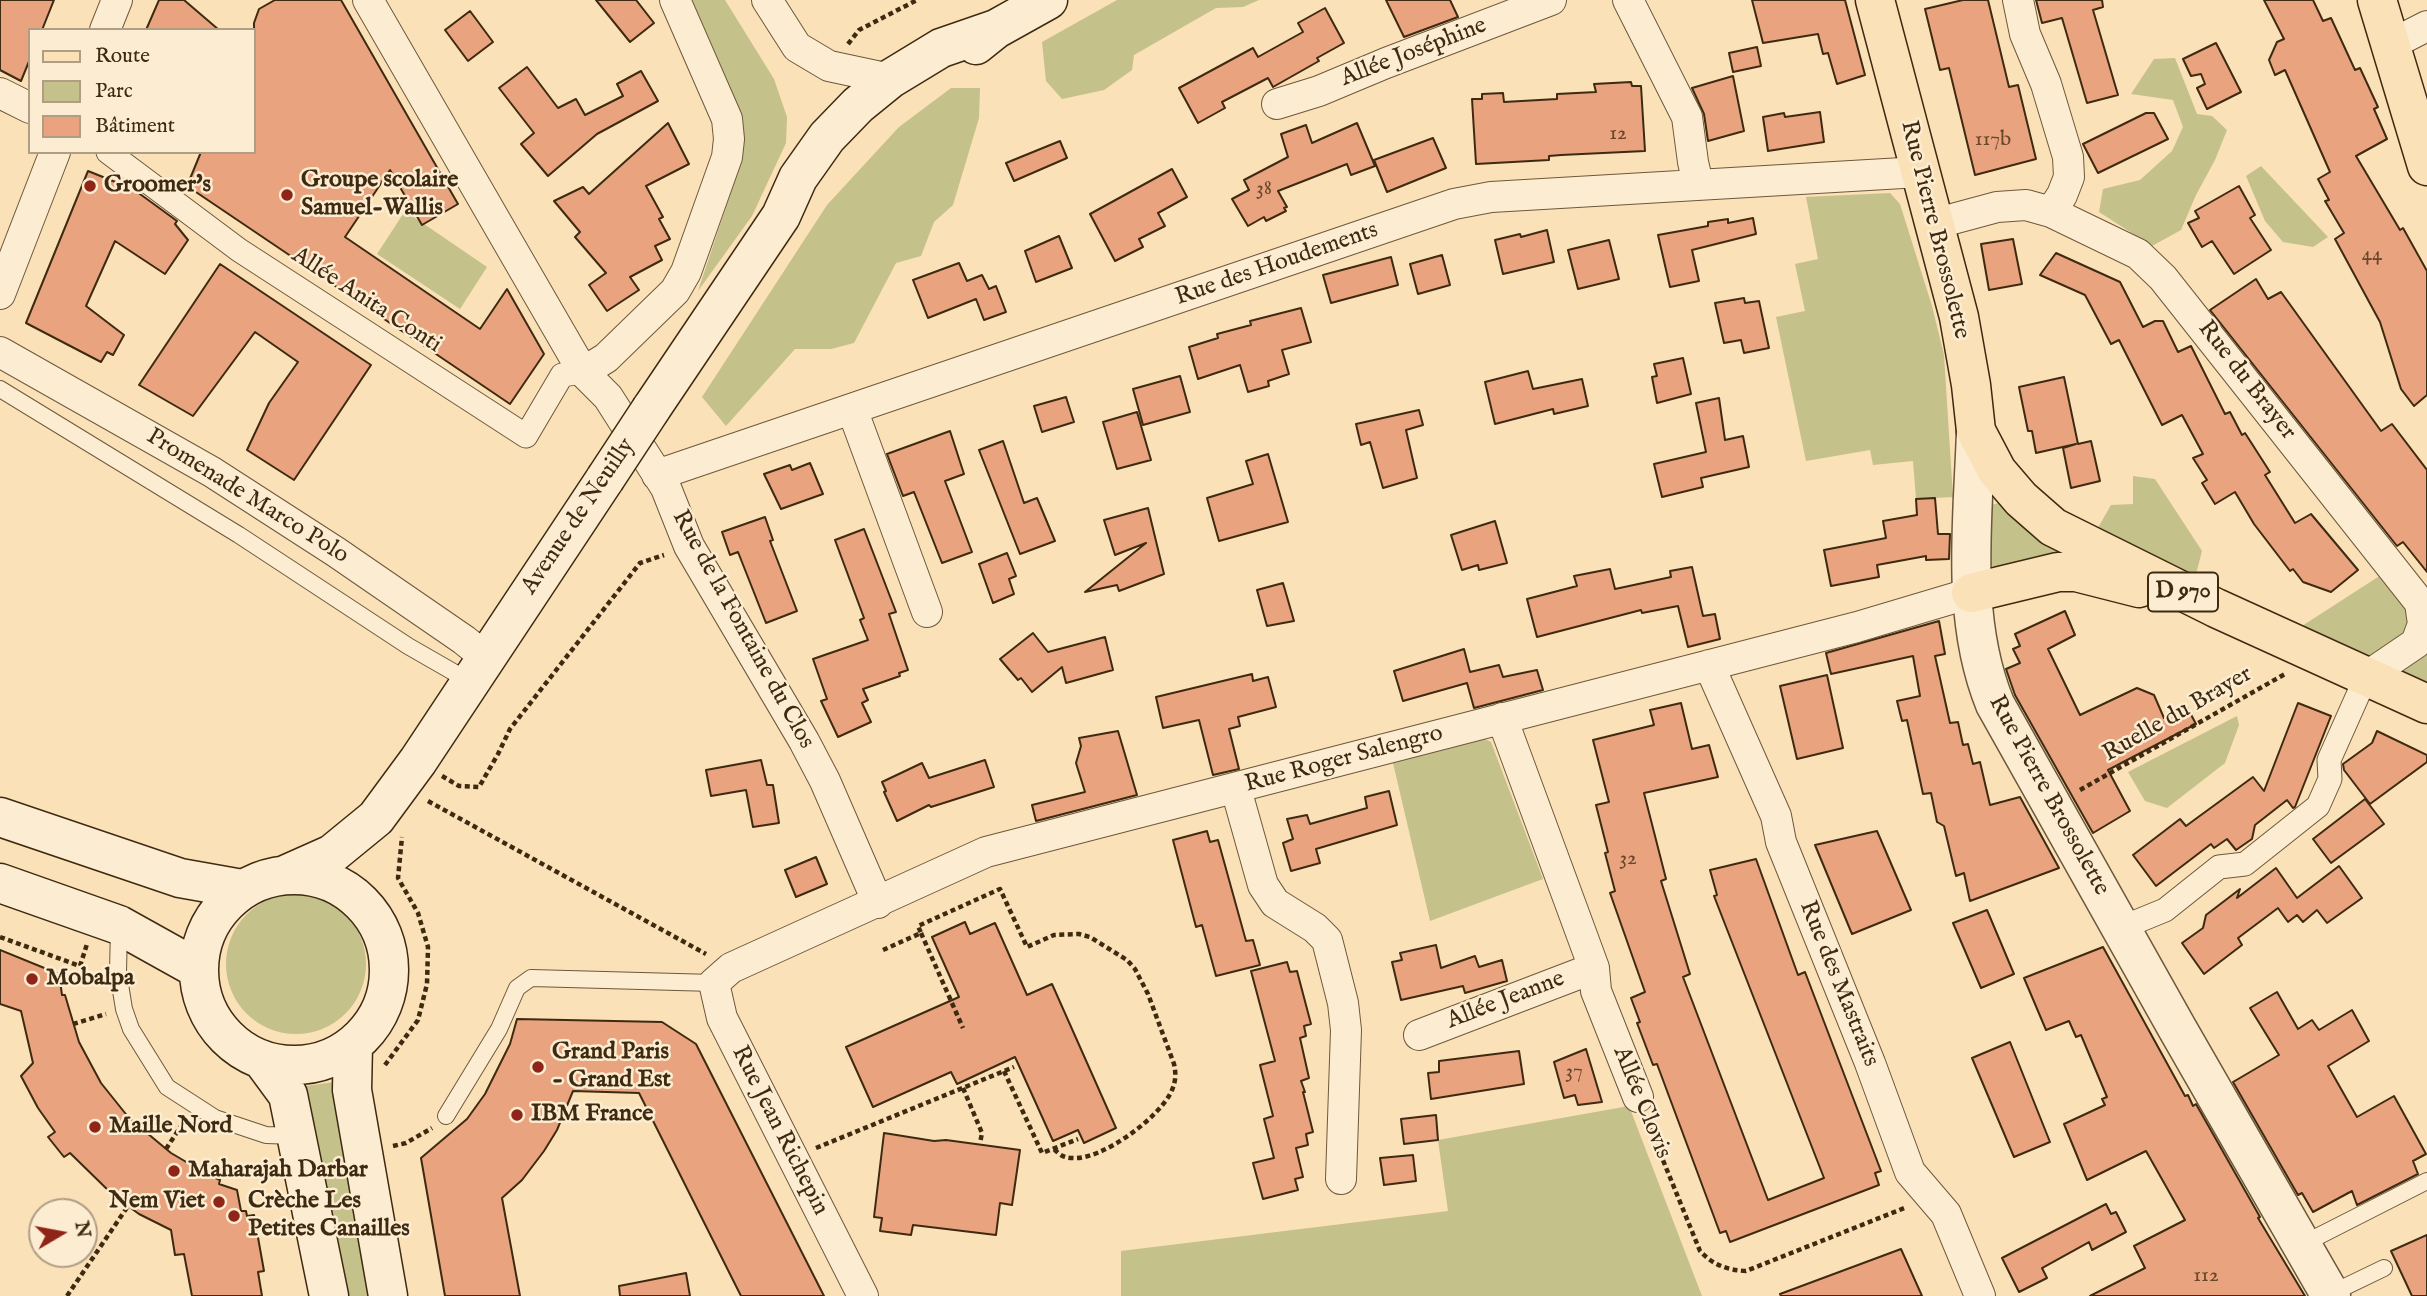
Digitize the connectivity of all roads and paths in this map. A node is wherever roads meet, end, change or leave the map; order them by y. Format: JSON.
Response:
{"nodes":[{"id":1,"x":117,"y":0,"type":"edge"},
{"id":2,"x":368,"y":0,"type":"edge"},
{"id":3,"x":675,"y":0,"type":"edge"},
{"id":4,"x":767,"y":0,"type":"edge"},
{"id":5,"x":917,"y":0,"type":"edge"},
{"id":6,"x":1048,"y":0,"type":"edge"},
{"id":7,"x":1551,"y":0,"type":"edge"},
{"id":8,"x":1628,"y":0,"type":"edge"},
{"id":9,"x":1875,"y":0,"type":"edge"},
{"id":10,"x":2018,"y":0,"type":"edge"},
{"id":11,"x":2377,"y":0,"type":"edge"},
{"id":12,"x":2427,"y":26,"type":"edge"},
{"id":13,"x":106,"y":28,"type":"edge"},
{"id":14,"x":996,"y":29,"type":"junction"},
{"id":15,"x":2390,"y":46,"type":"junction"},
{"id":16,"x":829,"y":66,"type":"junction"},
{"id":17,"x":890,"y":79,"type":"junction"},
{"id":18,"x":0,"y":93,"type":"edge"},
{"id":19,"x":1277,"y":104,"type":"dead end"},
{"id":20,"x":28,"y":107,"type":"edge"},
{"id":21,"x":54,"y":154,"type":"edge"},
{"id":22,"x":111,"y":154,"type":"edge"},
{"id":23,"x":2427,"y":166,"type":"edge"},
{"id":24,"x":1920,"y":172,"type":"junction"},
{"id":25,"x":1698,"y":184,"type":"junction"},
{"id":26,"x":2051,"y":212,"type":"junction"},
{"id":27,"x":781,"y":216,"type":"junction"},
{"id":28,"x":1934,"y":224,"type":"junction"},
{"id":29,"x":0,"y":294,"type":"edge"},
{"id":30,"x":0,"y":352,"type":"edge"},
{"id":31,"x":583,"y":372,"type":"junction"},
{"id":32,"x":0,"y":389,"type":"edge"},
{"id":33,"x":852,"y":409,"type":"junction"},
{"id":34,"x":1976,"y":432,"type":"junction"},
{"id":35,"x":657,"y":475,"type":"junction"},
{"id":36,"x":689,"y":546,"type":"junction"},
{"id":37,"x":1971,"y":593,"type":"junction"},
{"id":38,"x":2216,"y":608,"type":"junction"},
{"id":39,"x":927,"y":612,"type":"dead end"},
{"id":40,"x":2319,"y":654,"type":"junction"},
{"id":41,"x":1709,"y":665,"type":"junction"},
{"id":42,"x":477,"y":669,"type":"junction"},
{"id":43,"x":2366,"y":677,"type":"junction"},
{"id":44,"x":2427,"y":704,"type":"edge"},
{"id":45,"x":1502,"y":718,"type":"junction"},
{"id":46,"x":434,"y":783,"type":"dead end"},
{"id":47,"x":1236,"y":789,"type":"junction"},
{"id":48,"x":429,"y":791,"type":"dead end"},
{"id":49,"x":2053,"y":806,"type":"junction"},
{"id":50,"x":0,"y":817,"type":"edge"},
{"id":51,"x":389,"y":826,"type":"junction"},
{"id":52,"x":287,"y":874,"type":"junction"},
{"id":53,"x":0,"y":883,"type":"edge"},
{"id":54,"x":242,"y":889,"type":"junction"},
{"id":55,"x":878,"y":902,"type":"junction"},
{"id":56,"x":366,"y":907,"type":"junction"},
{"id":57,"x":119,"y":925,"type":"junction"},
{"id":58,"x":2121,"y":928,"type":"junction"},
{"id":59,"x":921,"y":933,"type":"junction"},
{"id":60,"x":883,"y":950,"type":"dead end"},
{"id":61,"x":1594,"y":968,"type":"junction"},
{"id":62,"x":198,"y":969,"type":"junction"},
{"id":63,"x":722,"y":976,"type":"junction"},
{"id":64,"x":124,"y":1009,"type":"junction"},
{"id":65,"x":73,"y":1024,"type":"dead end"},
{"id":66,"x":963,"y":1028,"type":"dead end"},
{"id":67,"x":1419,"y":1035,"type":"dead end"},
{"id":68,"x":353,"y":1045,"type":"junction"},
{"id":69,"x":264,"y":1061,"type":"junction"},
{"id":70,"x":1014,"y":1067,"type":"dead end"},
{"id":71,"x":1004,"y":1071,"type":"junction"},
{"id":72,"x":378,"y":1074,"type":"dead end"},
{"id":73,"x":963,"y":1088,"type":"junction"},
{"id":74,"x":1638,"y":1097,"type":"joint"},
{"id":75,"x":195,"y":1105,"type":"junction"},
{"id":76,"x":446,"y":1116,"type":"joint"},
{"id":77,"x":297,"y":1136,"type":"junction"},
{"id":78,"x":1078,"y":1139,"type":"dead end"},
{"id":79,"x":980,"y":1143,"type":"dead end"},
{"id":80,"x":384,"y":1148,"type":"dead end"},
{"id":81,"x":1053,"y":1148,"type":"junction"},
{"id":82,"x":166,"y":1149,"type":"dead end"},
{"id":83,"x":793,"y":1157,"type":"junction"},
{"id":84,"x":1341,"y":1179,"type":"dead end"},
{"id":85,"x":2427,"y":1181,"type":"edge"},
{"id":86,"x":1931,"y":1197,"type":"junction"},
{"id":87,"x":128,"y":1206,"type":"dead end"},
{"id":88,"x":2303,"y":1244,"type":"junction"},
{"id":89,"x":2384,"y":1269,"type":"dead end"},
{"id":90,"x":2331,"y":1295,"type":"edge"},
{"id":91,"x":67,"y":1296,"type":"edge"},
{"id":92,"x":329,"y":1296,"type":"edge"},
{"id":93,"x":388,"y":1296,"type":"edge"},
{"id":94,"x":863,"y":1296,"type":"edge"},
{"id":95,"x":1980,"y":1296,"type":"edge"}],
"edges":[{"from":1,"to":13,"type":"street"},
{"from":2,"to":31,"type":"street","name":"Rue de la Fontaine du Clos"},
{"from":3,"to":31,"type":"street"},
{"from":4,"to":16,"type":"street"},
{"from":5,"to":16,"type":"path"},
{"from":6,"to":14,"type":"main road","name":"Avenue de Neuilly"},
{"from":7,"to":19,"type":"street","name":"Allée Joséphine"},
{"from":8,"to":25,"type":"street"},
{"from":9,"to":24,"type":"main road","name":"Rue Pierre Brossolette","number":"D 970"},
{"from":10,"to":26,"type":"street"},
{"from":11,"to":15,"type":"main road"},
{"from":12,"to":15,"type":"street"},
{"from":14,"to":17,"type":"main road","name":"Avenue de Neuilly"},
{"from":14,"to":27,"type":"main road","name":"Avenue de Neuilly"},
{"from":15,"to":23,"type":"main road"},
{"from":16,"to":17,"type":"street"},
{"from":17,"to":27,"type":"main road","name":"Avenue de Neuilly"},
{"from":18,"to":20,"type":"street"},
{"from":21,"to":29,"type":"street"},
{"from":22,"to":31,"type":"street","name":"Allée Anita Conti"},
{"from":24,"to":25,"type":"street","name":"Rue des Houdements"},
{"from":24,"to":28,"type":"main road","name":"Rue Pierre Brossolette","number":"D 970"},
{"from":25,"to":33,"type":"street","name":"Rue des Houdements"},
{"from":26,"to":28,"type":"street","name":"Rue du Brayer"},
{"from":26,"to":43,"type":"street","name":"Rue du Brayer"},
{"from":27,"to":42,"type":"main road","name":"Avenue de Neuilly","bridge":true},
{"from":28,"to":34,"type":"main road","name":"Rue Pierre Brossolette","number":"D 970"},
{"from":30,"to":42,"type":"street","name":"Promenade Marco Polo"},
{"from":31,"to":35,"type":"street","name":"Rue de la Fontaine du Clos"},
{"from":32,"to":42,"type":"lane"},
{"from":33,"to":35,"type":"street","name":"Rue des Houdements"},
{"from":33,"to":39,"type":"street"},
{"from":34,"to":37,"type":"main road","name":"Rue Pierre Brossolette"},
{"from":34,"to":38,"type":"main road","number":"D 970"},
{"from":35,"to":36,"type":"street","name":"Rue de la Fontaine du Clos"},
{"from":36,"to":46,"type":"path"},
{"from":36,"to":55,"type":"street","name":"Rue de la Fontaine du Clos"},
{"from":37,"to":38,"type":"main road"},
{"from":37,"to":41,"type":"street","name":"Rue Roger Salengro"},
{"from":37,"to":49,"type":"main road","name":"Rue Pierre Brossolette"},
{"from":38,"to":40,"type":"main road","number":"D 970"},
{"from":40,"to":43,"type":"main road","number":"D 970"},
{"from":40,"to":49,"type":"path","name":"Ruelle du Brayer"},
{"from":41,"to":45,"type":"street","name":"Rue Roger Salengro"},
{"from":41,"to":86,"type":"street","name":"Rue des Mastraits"},
{"from":42,"to":51,"type":"main road","name":"Avenue de Neuilly"},
{"from":43,"to":44,"type":"main road","number":"D 970"},
{"from":43,"to":58,"type":"street"},
{"from":45,"to":47,"type":"street","name":"Rue Roger Salengro"},
{"from":45,"to":61,"type":"street","name":"Allée Clovis"},
{"from":47,"to":55,"type":"street","name":"Rue Roger Salengro"},
{"from":47,"to":84,"type":"street"},
{"from":48,"to":63,"type":"path"},
{"from":49,"to":58,"type":"main road","name":"Rue Pierre Brossolette"},
{"from":50,"to":54,"type":"main road"},
{"from":51,"to":52,"type":"main road","name":"Avenue de Neuilly"},
{"from":51,"to":56,"type":"main road","name":"Avenue de Neuilly"},
{"from":51,"to":72,"type":"path"},
{"from":52,"to":54,"type":"main road"},
{"from":52,"to":56,"type":"main road"},
{"from":53,"to":57,"type":"main road"},
{"from":54,"to":62,"type":"main road"},
{"from":55,"to":63,"type":"street","name":"Rue Roger Salengro"},
{"from":56,"to":68,"type":"main road"},
{"from":57,"to":62,"type":"main road"},
{"from":57,"to":64,"type":"lane"},
{"from":58,"to":88,"type":"main road","name":"Rue Pierre Brossolette"},
{"from":59,"to":60,"type":"path"},
{"from":59,"to":66,"type":"path"},
{"from":59,"to":81,"type":"path"},
{"from":61,"to":67,"type":"street","name":"Allée Jeanne"},
{"from":61,"to":74,"type":"street","name":"Allée Clovis"},
{"from":62,"to":69,"type":"main road"},
{"from":63,"to":76,"type":"lane"},
{"from":63,"to":83,"type":"street","name":"Rue Jean Richepin"},
{"from":64,"to":65,"type":"path"},
{"from":64,"to":75,"type":"lane"},
{"from":68,"to":69,"type":"main road"},
{"from":68,"to":93,"type":"main road"},
{"from":69,"to":77,"type":"main road"},
{"from":70,"to":71,"type":"path"},
{"from":71,"to":73,"type":"path"},
{"from":71,"to":81,"type":"path"},
{"from":73,"to":79,"type":"path"},
{"from":73,"to":83,"type":"path"},
{"from":74,"to":86,"type":"path","name":"Allée Clovis"},
{"from":75,"to":77,"type":"lane"},
{"from":75,"to":82,"type":"path"},
{"from":76,"to":80,"type":"path"},
{"from":77,"to":92,"type":"main road"},
{"from":78,"to":81,"type":"path"},
{"from":83,"to":94,"type":"street","name":"Rue Jean Richepin"},
{"from":85,"to":88,"type":"lane"},
{"from":86,"to":95,"type":"street","name":"Rue des Mastraits"},
{"from":87,"to":91,"type":"path"},
{"from":88,"to":90,"type":"main road","name":"Rue Pierre Brossolette"},
{"from":89,"to":90,"type":"lane"}]}
